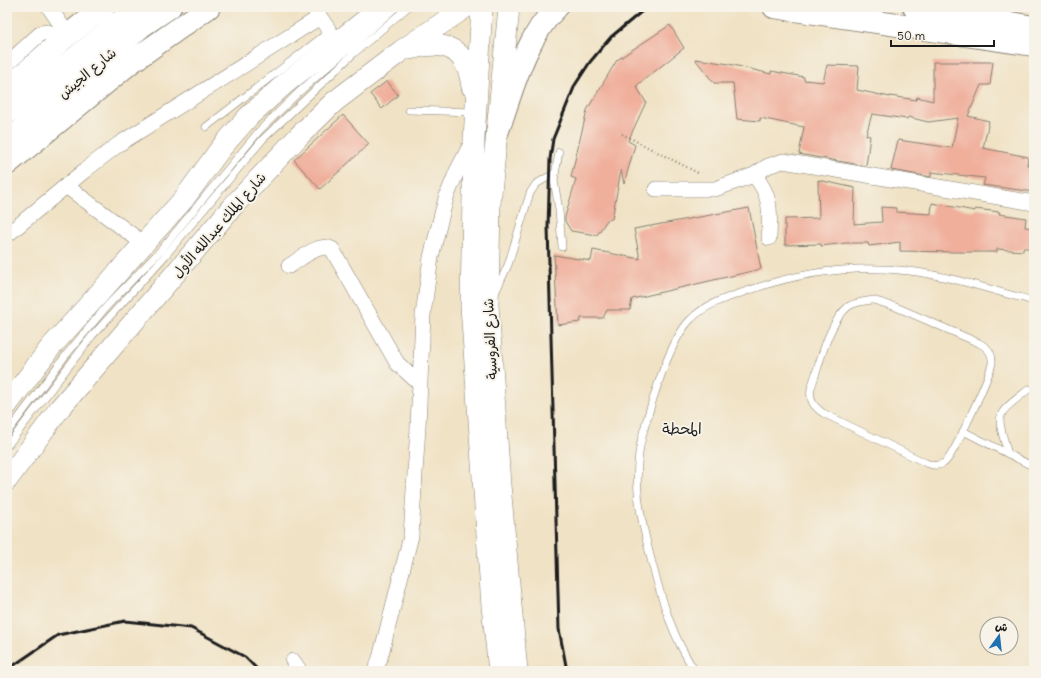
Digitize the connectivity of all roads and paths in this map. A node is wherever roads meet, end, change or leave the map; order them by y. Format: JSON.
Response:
{"nodes":[{"id":1,"x":49,"y":7,"type":"edge"},
{"id":2,"x":104,"y":7,"type":"edge"},
{"id":3,"x":138,"y":7,"type":"edge"},
{"id":4,"x":170,"y":7,"type":"edge"},
{"id":5,"x":209,"y":7,"type":"edge"},
{"id":6,"x":382,"y":7,"type":"edge"},
{"id":7,"x":396,"y":7,"type":"edge"},
{"id":8,"x":408,"y":7,"type":"edge"},
{"id":9,"x":466,"y":7,"type":"edge"},
{"id":10,"x":482,"y":7,"type":"edge"},
{"id":11,"x":508,"y":7,"type":"edge"},
{"id":12,"x":557,"y":7,"type":"edge"},
{"id":13,"x":774,"y":7,"type":"edge"},
{"id":14,"x":914,"y":7,"type":"edge"},
{"id":15,"x":316,"y":12,"type":"edge"},
{"id":16,"x":1034,"y":27,"type":"edge"},
{"id":17,"x":334,"y":36,"type":"junction"},
{"id":18,"x":65,"y":38,"type":"junction"},
{"id":19,"x":1034,"y":45,"type":"edge"},
{"id":20,"x":401,"y":51,"type":"junction"},
{"id":21,"x":8,"y":78,"type":"edge"},
{"id":22,"x":44,"y":96,"type":"junction"},
{"id":23,"x":409,"y":110,"type":"dead end"},
{"id":24,"x":476,"y":112,"type":"junction"},
{"id":25,"x":7,"y":113,"type":"edge"},
{"id":26,"x":206,"y":127,"type":"dead end"},
{"id":27,"x":497,"y":133,"type":"junction"},
{"id":28,"x":622,"y":134,"type":"dead end"},
{"id":29,"x":474,"y":139,"type":"junction"},
{"id":30,"x":7,"y":142,"type":"edge"},
{"id":31,"x":559,"y":152,"type":"dead end"},
{"id":32,"x":7,"y":164,"type":"edge"},
{"id":33,"x":555,"y":173,"type":"junction"},
{"id":34,"x":754,"y":175,"type":"junction"},
{"id":35,"x":66,"y":186,"type":"junction"},
{"id":36,"x":724,"y":186,"type":"junction"},
{"id":37,"x":656,"y":189,"type":"dead end"},
{"id":38,"x":1034,"y":204,"type":"edge"},
{"id":39,"x":7,"y":235,"type":"edge"},
{"id":40,"x":769,"y":238,"type":"dead end"},
{"id":41,"x":143,"y":243,"type":"junction"},
{"id":42,"x":562,"y":247,"type":"dead end"},
{"id":43,"x":289,"y":266,"type":"dead end"},
{"id":44,"x":1034,"y":301,"type":"edge"},
{"id":45,"x":488,"y":305,"type":"junction"},
{"id":46,"x":420,"y":384,"type":"junction"},
{"id":47,"x":1029,"y":389,"type":"dead end"},
{"id":48,"x":7,"y":405,"type":"edge"},
{"id":49,"x":963,"y":431,"type":"junction"},
{"id":50,"x":7,"y":433,"type":"edge"},
{"id":51,"x":7,"y":446,"type":"edge"},
{"id":52,"x":1008,"y":454,"type":"junction"},
{"id":53,"x":1034,"y":467,"type":"edge"},
{"id":54,"x":7,"y":480,"type":"edge"},
{"id":55,"x":375,"y":671,"type":"edge"},
{"id":56,"x":500,"y":671,"type":"edge"},
{"id":57,"x":517,"y":671,"type":"edge"},
{"id":58,"x":695,"y":671,"type":"edge"}],
"edges":[{"from":1,"to":18,"type":"street"},
{"from":2,"to":18,"type":"main road"},
{"from":3,"to":22,"type":"main road","name":"شارع الجيش"},
{"from":4,"to":22,"type":"main road","name":"شارع الجيش"},
{"from":5,"to":32,"type":"main road"},
{"from":6,"to":17,"type":"main road"},
{"from":7,"to":50,"type":"lane"},
{"from":8,"to":51,"type":"lane"},
{"from":9,"to":20,"type":"main road","name":"شارع الملك عبدالله الأول"},
{"from":10,"to":24,"type":"main road","name":"شارع الفروسية"},
{"from":11,"to":27,"type":"main road","name":"شارع الفروسية"},
{"from":12,"to":27,"type":"main road"},
{"from":13,"to":19,"type":"main road"},
{"from":14,"to":16,"type":"main road"},
{"from":15,"to":17,"type":"street"},
{"from":15,"to":35,"type":"street"},
{"from":17,"to":26,"type":"lane"},
{"from":17,"to":41,"type":"main road"},
{"from":18,"to":21,"type":"main road"},
{"from":20,"to":24,"type":"main road"},
{"from":20,"to":54,"type":"main road","name":"شارع الملك عبدالله الأول"},
{"from":22,"to":25,"type":"main road","name":"شارع الجيش"},
{"from":22,"to":30,"type":"main road","name":"شارع الجيش"},
{"from":23,"to":24,"type":"lane"},
{"from":24,"to":29,"type":"main road","name":"شارع الفروسية"},
{"from":27,"to":45,"type":"main road","name":"شارع الفروسية"},
{"from":28,"to":36,"type":"path"},
{"from":29,"to":46,"type":"street"},
{"from":29,"to":56,"type":"main road","name":"شارع الفروسية"},
{"from":31,"to":33,"type":"lane"},
{"from":33,"to":42,"type":"lane"},
{"from":33,"to":45,"type":"lane"},
{"from":34,"to":36,"type":"street"},
{"from":34,"to":38,"type":"street"},
{"from":34,"to":40,"type":"street"},
{"from":35,"to":39,"type":"street"},
{"from":35,"to":41,"type":"street"},
{"from":36,"to":37,"type":"street"},
{"from":41,"to":48,"type":"main road"},
{"from":43,"to":46,"type":"street"},
{"from":44,"to":58,"type":"lane"},
{"from":45,"to":57,"type":"main road","name":"شارع الفروسية"},
{"from":46,"to":55,"type":"street"},
{"from":47,"to":52,"type":"lane"},
{"from":49,"to":49,"type":"lane"},
{"from":49,"to":52,"type":"lane"},
{"from":52,"to":53,"type":"lane"}]}
